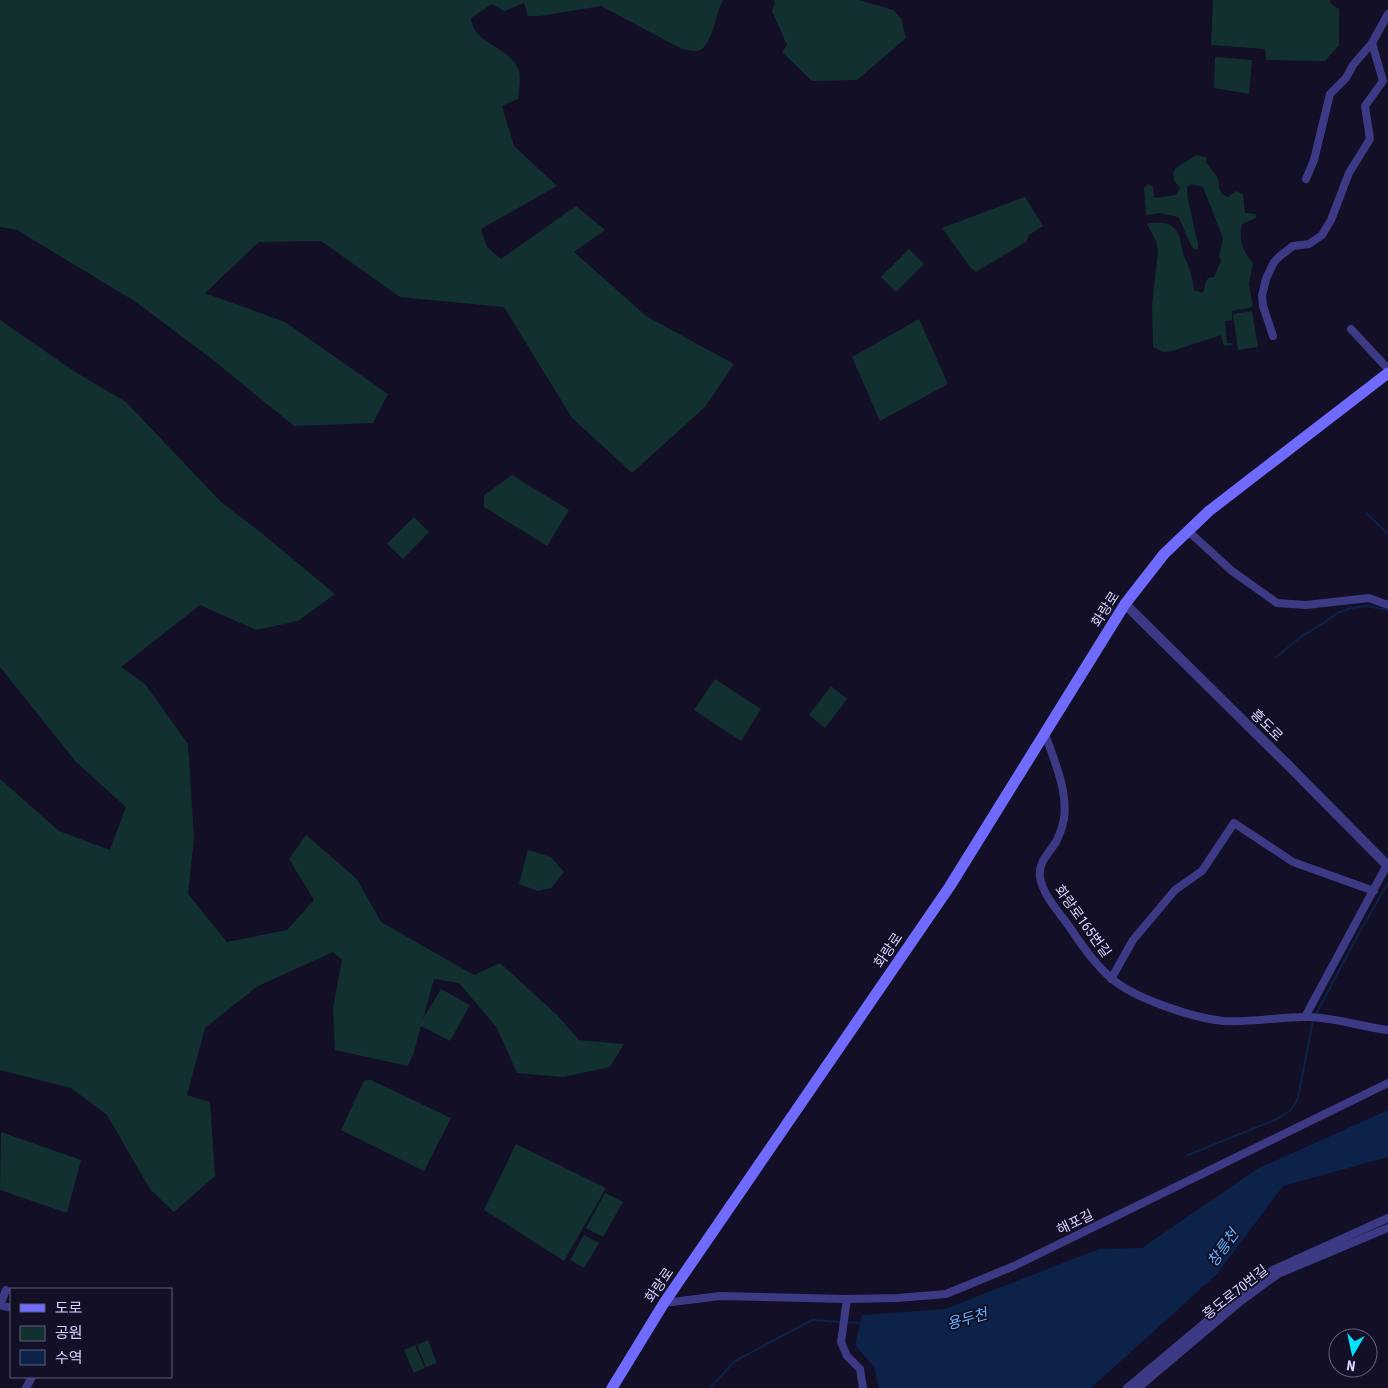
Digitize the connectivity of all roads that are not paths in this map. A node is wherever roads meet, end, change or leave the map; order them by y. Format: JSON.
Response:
{"nodes":[{"id":1,"x":1388,"y":14,"type":"edge"},
{"id":2,"x":1372,"y":43,"type":"junction"},
{"id":3,"x":1306,"y":179,"type":"dead end"},
{"id":4,"x":1351,"y":329,"type":"dead end"},
{"id":5,"x":1273,"y":336,"type":"dead end"},
{"id":6,"x":1388,"y":369,"type":"edge"},
{"id":7,"x":1388,"y":373,"type":"edge"},
{"id":8,"x":1188,"y":531,"type":"junction"},
{"id":9,"x":1126,"y":604,"type":"junction"},
{"id":10,"x":1388,"y":605,"type":"edge"},
{"id":11,"x":1045,"y":734,"type":"junction"},
{"id":12,"x":1388,"y":865,"type":"edge"},
{"id":13,"x":1374,"y":891,"type":"junction"},
{"id":14,"x":1111,"y":979,"type":"junction"},
{"id":15,"x":1307,"y":1017,"type":"junction"},
{"id":16,"x":1388,"y":1030,"type":"edge"},
{"id":17,"x":1388,"y":1083,"type":"edge"},
{"id":18,"x":1388,"y":1218,"type":"edge"},
{"id":19,"x":1388,"y":1228,"type":"edge"},
{"id":20,"x":6,"y":1290,"type":"dead end"},
{"id":21,"x":847,"y":1299,"type":"junction"},
{"id":22,"x":664,"y":1302,"type":"junction"},
{"id":23,"x":0,"y":1305,"type":"edge"},
{"id":24,"x":612,"y":1388,"type":"edge"},
{"id":25,"x":863,"y":1388,"type":"edge"},
{"id":26,"x":1127,"y":1388,"type":"edge"},
{"id":27,"x":1138,"y":1388,"type":"edge"}],
"edges":[{"from":1,"to":2,"type":"street"},
{"from":2,"to":3,"type":"street"},
{"from":2,"to":5,"type":"street"},
{"from":4,"to":6,"type":"street"},
{"from":7,"to":8,"type":"main road","name":"화랑로"},
{"from":8,"to":9,"type":"main road","name":"화랑로"},
{"from":8,"to":10,"type":"street"},
{"from":9,"to":11,"type":"main road","name":"화랑로"},
{"from":9,"to":12,"type":"street","name":"흥도로"},
{"from":11,"to":14,"type":"street","name":"화랑로165번길"},
{"from":11,"to":22,"type":"main road","name":"화랑로"},
{"from":12,"to":13,"type":"street"},
{"from":13,"to":14,"type":"street","name":"화랑로165번길"},
{"from":13,"to":15,"type":"street"},
{"from":14,"to":15,"type":"street","name":"화랑로165번길"},
{"from":15,"to":16,"type":"street","name":"화랑로165번길"},
{"from":17,"to":21,"type":"street","name":"해포길"},
{"from":18,"to":26,"type":"street"},
{"from":19,"to":27,"type":"street","name":"흥도로70번길"},
{"from":20,"to":23,"type":"street"},
{"from":21,"to":22,"type":"street","name":"해포길"},
{"from":21,"to":25,"type":"street"},
{"from":22,"to":24,"type":"main road","name":"화랑로"}]}
